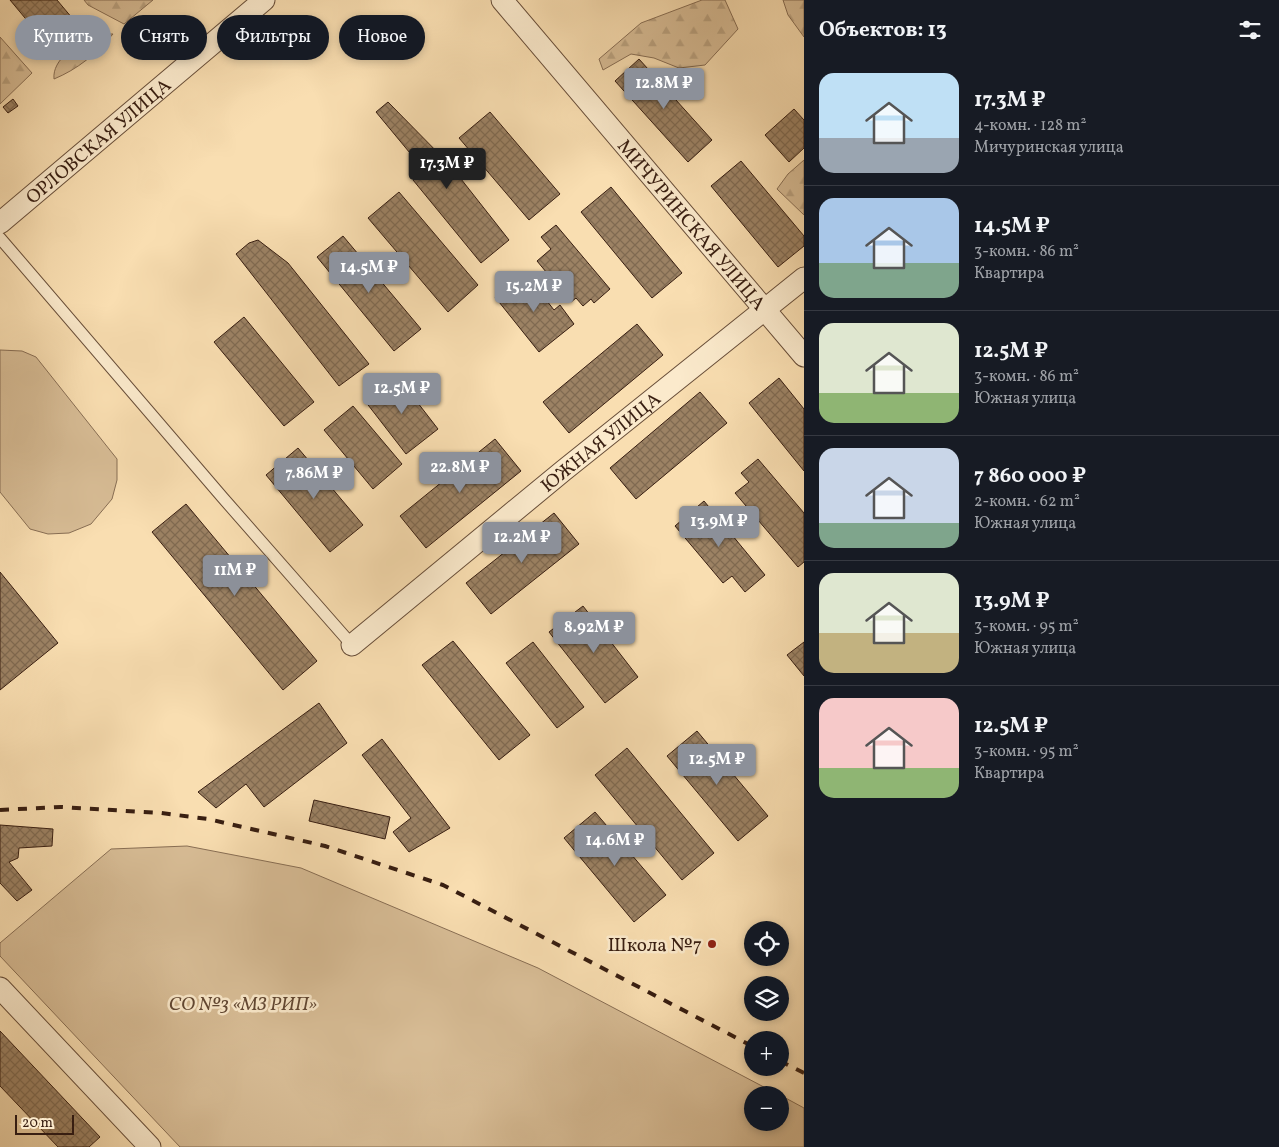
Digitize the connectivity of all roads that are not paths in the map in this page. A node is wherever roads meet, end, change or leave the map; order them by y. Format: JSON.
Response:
{"nodes":[{"id":1,"x":264,"y":0,"type":"edge"},
{"id":2,"x":502,"y":0,"type":"edge"},
{"id":3,"x":0,"y":223,"type":"edge"},
{"id":4,"x":0,"y":238,"type":"edge"},
{"id":5,"x":804,"y":278,"type":"edge"},
{"id":6,"x":765,"y":310,"type":"junction"},
{"id":7,"x":804,"y":356,"type":"edge"},
{"id":8,"x":352,"y":645,"type":"joint"},
{"id":9,"x":0,"y":988,"type":"edge"},
{"id":10,"x":150,"y":1147,"type":"edge"}],
"edges":[{"from":1,"to":3,"type":"street","name":"ОРЛОВСКАЯ УЛИЦА"},
{"from":2,"to":6,"type":"street","name":"МИЧУРИНСКАЯ УЛИЦА"},
{"from":4,"to":8,"type":"lane"},
{"from":5,"to":6,"type":"street","name":"ЮЖНАЯ УЛИЦА"},
{"from":6,"to":7,"type":"street","name":"МИЧУРИНСКАЯ УЛИЦА"},
{"from":6,"to":8,"type":"street","name":"ЮЖНАЯ УЛИЦА"},
{"from":9,"to":10,"type":"street"}]}
